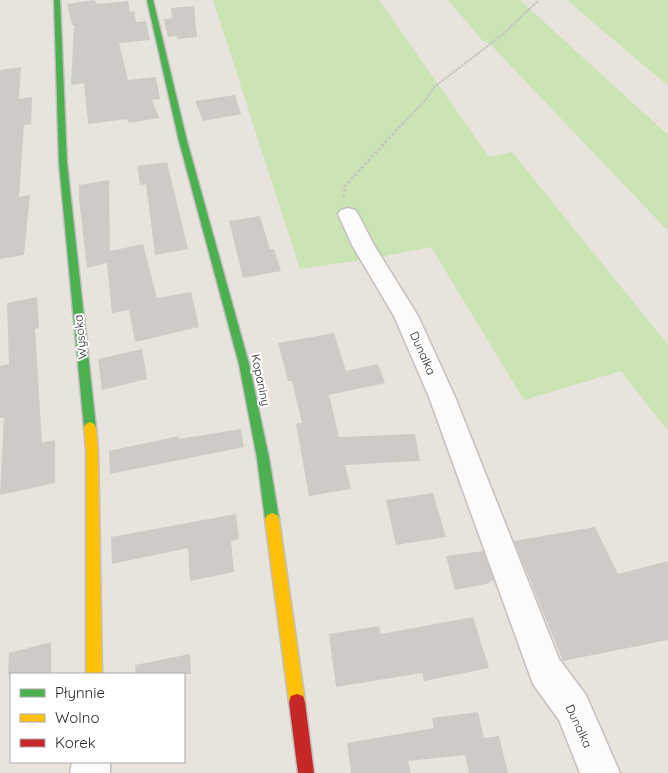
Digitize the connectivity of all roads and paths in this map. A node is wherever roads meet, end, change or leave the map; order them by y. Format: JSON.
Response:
{"nodes":[{"id":1,"x":57,"y":0,"type":"edge"},
{"id":2,"x":150,"y":0,"type":"edge"},
{"id":3,"x":539,"y":0,"type":"edge"},
{"id":4,"x":348,"y":214,"type":"joint"},
{"id":5,"x":94,"y":673,"type":"edge"},
{"id":6,"x":306,"y":773,"type":"edge"},
{"id":7,"x":600,"y":773,"type":"edge"}],
"edges":[{"from":1,"to":5,"type":"street","name":"Wysoka"},
{"from":2,"to":6,"type":"street","name":"Kopaniny"},
{"from":3,"to":4,"type":"path"},
{"from":4,"to":7,"type":"street","name":"Dunalka"}]}
